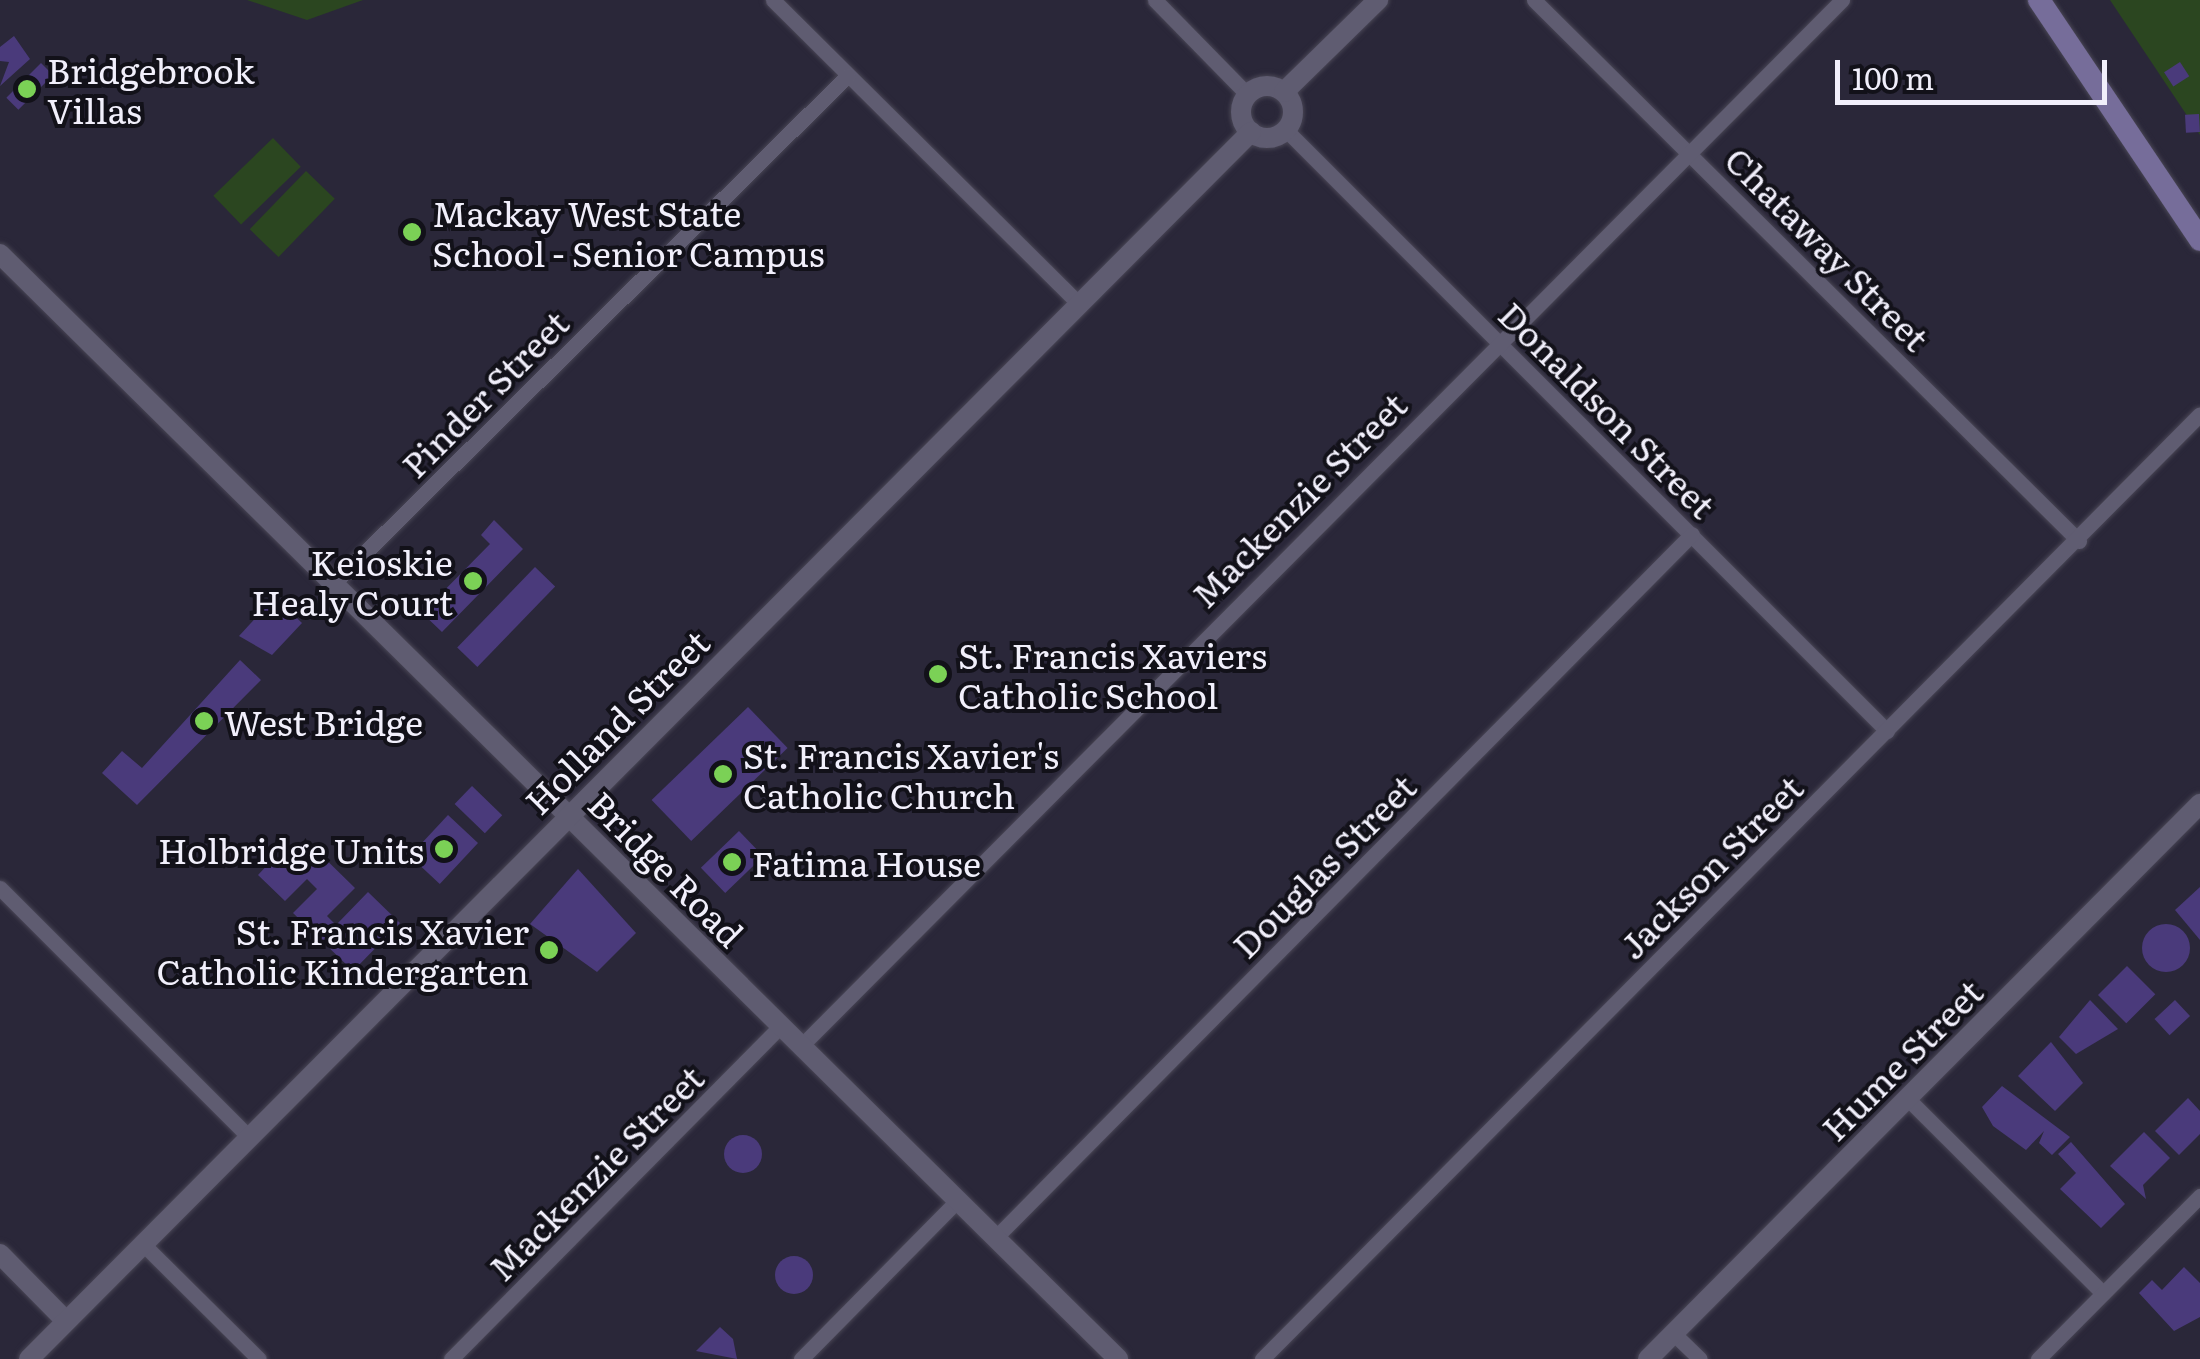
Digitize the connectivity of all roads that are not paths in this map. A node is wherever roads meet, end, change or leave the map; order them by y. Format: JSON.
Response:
{"nodes":[{"id":1,"x":773,"y":0,"type":"edge"},
{"id":2,"x":1155,"y":0,"type":"edge"},
{"id":3,"x":1378,"y":0,"type":"edge"},
{"id":4,"x":1534,"y":0,"type":"edge"},
{"id":5,"x":1842,"y":0,"type":"edge"},
{"id":6,"x":2039,"y":0,"type":"edge"},
{"id":7,"x":848,"y":75,"type":"junction"},
{"id":8,"x":1284,"y":92,"type":"junction"},
{"id":9,"x":1248,"y":95,"type":"junction"},
{"id":10,"x":1286,"y":130,"type":"junction"},
{"id":11,"x":1251,"y":132,"type":"junction"},
{"id":12,"x":1690,"y":153,"type":"junction"},
{"id":13,"x":2200,"y":240,"type":"edge"},
{"id":14,"x":0,"y":254,"type":"edge"},
{"id":15,"x":1080,"y":305,"type":"junction"},
{"id":16,"x":1497,"y":340,"type":"junction"},
{"id":17,"x":2200,"y":414,"type":"edge"},
{"id":18,"x":1692,"y":534,"type":"junction"},
{"id":19,"x":2079,"y":541,"type":"junction"},
{"id":20,"x":333,"y":584,"type":"junction"},
{"id":21,"x":1887,"y":731,"type":"junction"},
{"id":22,"x":2200,"y":804,"type":"edge"},
{"id":23,"x":568,"y":815,"type":"junction"},
{"id":24,"x":0,"y":888,"type":"edge"},
{"id":25,"x":780,"y":1027,"type":"junction"},
{"id":26,"x":801,"y":1046,"type":"junction"},
{"id":27,"x":1908,"y":1099,"type":"junction"},
{"id":28,"x":249,"y":1136,"type":"junction"},
{"id":29,"x":958,"y":1200,"type":"junction"},
{"id":30,"x":2196,"y":1206,"type":"edge"},
{"id":31,"x":996,"y":1237,"type":"junction"},
{"id":32,"x":143,"y":1244,"type":"junction"},
{"id":33,"x":0,"y":1254,"type":"edge"},
{"id":34,"x":2103,"y":1293,"type":"junction"},
{"id":35,"x":66,"y":1321,"type":"junction"},
{"id":36,"x":1673,"y":1333,"type":"junction"},
{"id":37,"x":28,"y":1359,"type":"edge"},
{"id":38,"x":259,"y":1359,"type":"edge"},
{"id":39,"x":452,"y":1359,"type":"edge"},
{"id":40,"x":801,"y":1359,"type":"edge"},
{"id":41,"x":1118,"y":1359,"type":"edge"},
{"id":42,"x":1262,"y":1359,"type":"edge"},
{"id":43,"x":1648,"y":1359,"type":"edge"},
{"id":44,"x":1700,"y":1359,"type":"edge"},
{"id":45,"x":2038,"y":1359,"type":"edge"}],
"edges":[{"from":1,"to":7,"type":"street"},
{"from":2,"to":9,"type":"street"},
{"from":3,"to":8,"type":"street"},
{"from":4,"to":12,"type":"street","name":"Chataway Street"},
{"from":5,"to":12,"type":"street","name":"Mackenzie Street"},
{"from":6,"to":13,"type":"main road"},
{"from":7,"to":15,"type":"street"},
{"from":7,"to":20,"type":"street","name":"Pinder Street"},
{"from":8,"to":9,"type":"street"},
{"from":8,"to":10,"type":"street"},
{"from":9,"to":11,"type":"street"},
{"from":10,"to":11,"type":"street"},
{"from":10,"to":16,"type":"street","name":"Donaldson Street"},
{"from":11,"to":15,"type":"street","name":"Holland Street"},
{"from":12,"to":16,"type":"street","name":"Mackenzie Street"},
{"from":12,"to":19,"type":"street","name":"Chataway Street"},
{"from":14,"to":20,"type":"street","name":"Bridge Road"},
{"from":15,"to":23,"type":"street","name":"Holland Street"},
{"from":16,"to":18,"type":"street","name":"Donaldson Street"},
{"from":16,"to":26,"type":"street","name":"Mackenzie Street"},
{"from":17,"to":19,"type":"street","name":"Jackson Street"},
{"from":18,"to":21,"type":"street","name":"Donaldson Street"},
{"from":18,"to":31,"type":"street","name":"Douglas Street"},
{"from":19,"to":21,"type":"street","name":"Jackson Street"},
{"from":20,"to":23,"type":"street","name":"Bridge Road"},
{"from":21,"to":42,"type":"street","name":"Jackson Street"},
{"from":22,"to":27,"type":"street","name":"Hume Street"},
{"from":23,"to":25,"type":"street","name":"Bridge Road"},
{"from":23,"to":28,"type":"street","name":"Holland Street"},
{"from":24,"to":28,"type":"street"},
{"from":25,"to":26,"type":"street","name":"Bridge Road"},
{"from":25,"to":39,"type":"street","name":"Mackenzie Street"},
{"from":26,"to":29,"type":"street","name":"Bridge Road"},
{"from":27,"to":34,"type":"street"},
{"from":27,"to":36,"type":"street","name":"Hume Street"},
{"from":28,"to":32,"type":"street","name":"Holland Street"},
{"from":29,"to":31,"type":"street","name":"Bridge Road"},
{"from":29,"to":40,"type":"street"},
{"from":30,"to":34,"type":"street"},
{"from":31,"to":41,"type":"street","name":"Bridge Road"},
{"from":32,"to":35,"type":"street","name":"Holland Street"},
{"from":32,"to":38,"type":"street"},
{"from":33,"to":35,"type":"street"},
{"from":34,"to":45,"type":"street"},
{"from":35,"to":37,"type":"street","name":"Holland Street"},
{"from":36,"to":43,"type":"street","name":"Hume Street"},
{"from":36,"to":44,"type":"street"}]}
